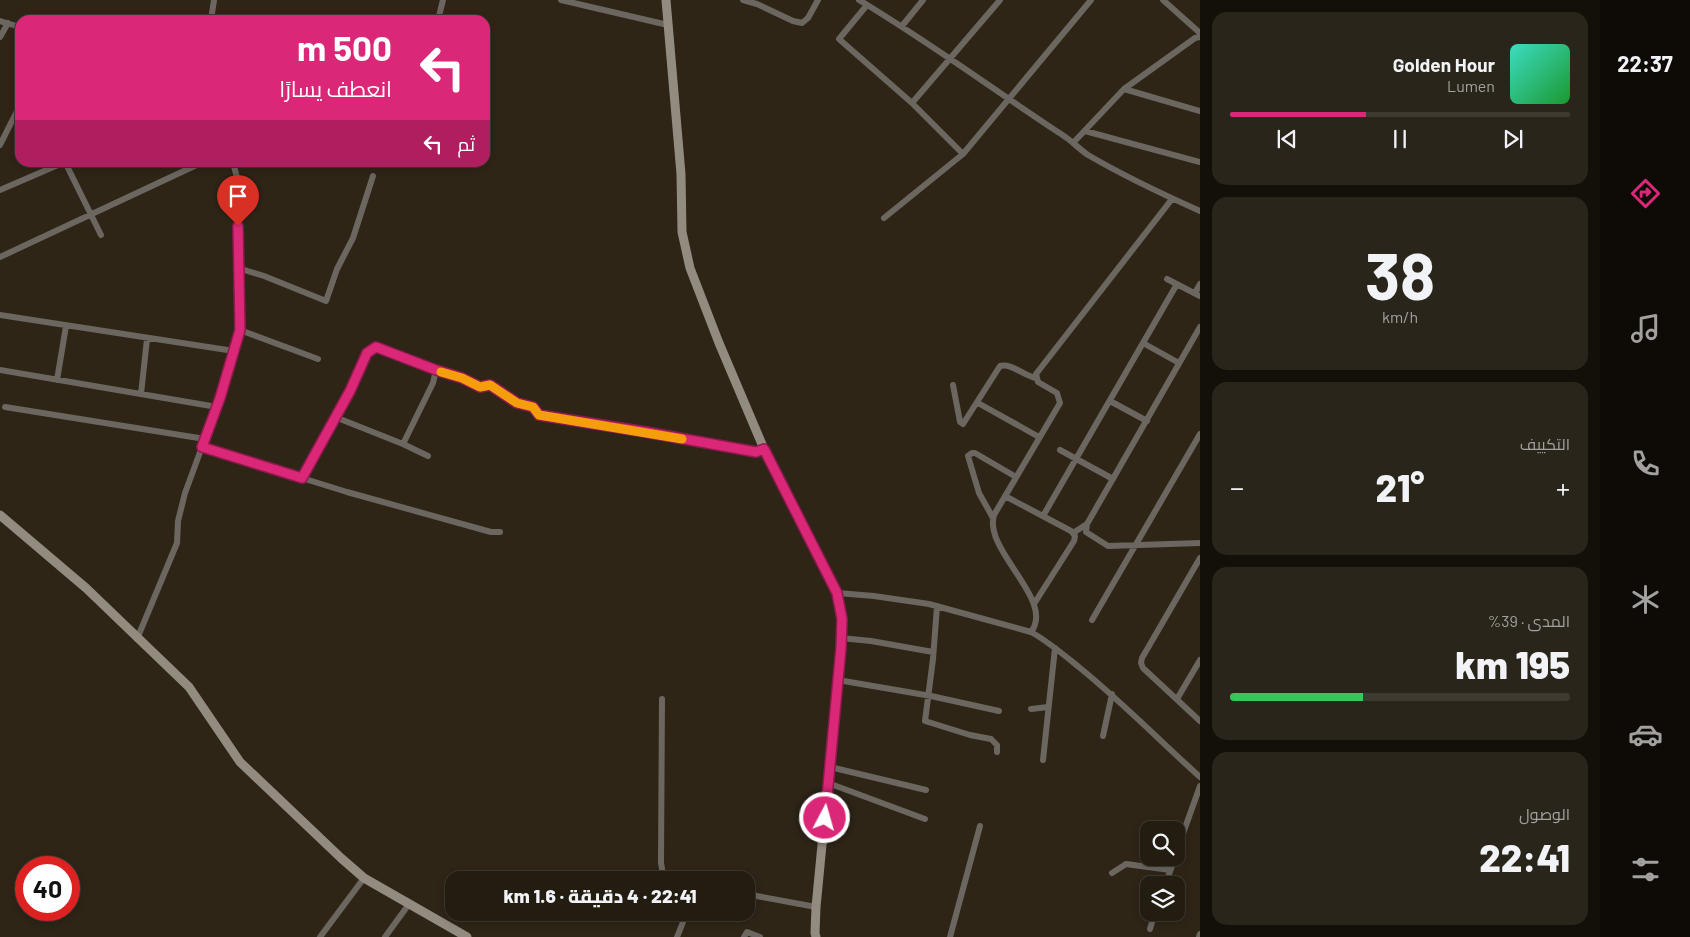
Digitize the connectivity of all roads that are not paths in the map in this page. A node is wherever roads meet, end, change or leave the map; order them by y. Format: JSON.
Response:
{"nodes":[{"id":1,"x":214,"y":0,"type":"edge"},
{"id":2,"x":443,"y":0,"type":"edge"},
{"id":3,"x":561,"y":0,"type":"edge"},
{"id":4,"x":666,"y":0,"type":"edge"},
{"id":5,"x":744,"y":0,"type":"edge"},
{"id":6,"x":818,"y":0,"type":"edge"},
{"id":7,"x":860,"y":0,"type":"edge"},
{"id":8,"x":923,"y":0,"type":"edge"},
{"id":9,"x":1000,"y":0,"type":"edge"},
{"id":10,"x":1091,"y":0,"type":"edge"},
{"id":11,"x":1163,"y":0,"type":"edge"},
{"id":12,"x":868,"y":5,"type":"junction"},
{"id":13,"x":212,"y":15,"type":"edge"},
{"id":14,"x":439,"y":15,"type":"edge"},
{"id":15,"x":0,"y":21,"type":"edge"},
{"id":16,"x":8,"y":23,"type":"junction"},
{"id":17,"x":668,"y":24,"type":"junction"},
{"id":18,"x":15,"y":25,"type":"edge"},
{"id":19,"x":902,"y":26,"type":"junction"},
{"id":20,"x":0,"y":37,"type":"edge"},
{"id":21,"x":1199,"y":38,"type":"edge"},
{"id":22,"x":951,"y":59,"type":"junction"},
{"id":23,"x":1124,"y":90,"type":"junction"},
{"id":24,"x":1009,"y":100,"type":"junction"},
{"id":25,"x":912,"y":103,"type":"junction"},
{"id":26,"x":1200,"y":111,"type":"edge"},
{"id":27,"x":15,"y":115,"type":"edge"},
{"id":28,"x":1085,"y":131,"type":"junction"},
{"id":29,"x":1073,"y":143,"type":"junction"},
{"id":30,"x":0,"y":145,"type":"edge"},
{"id":31,"x":963,"y":154,"type":"junction"},
{"id":32,"x":1200,"y":162,"type":"edge"},
{"id":33,"x":53,"y":167,"type":"edge"},
{"id":34,"x":68,"y":167,"type":"edge"},
{"id":35,"x":192,"y":167,"type":"edge"},
{"id":36,"x":234,"y":167,"type":"edge"},
{"id":37,"x":374,"y":176,"type":"dead end"},
{"id":38,"x":0,"y":190,"type":"edge"},
{"id":39,"x":1172,"y":199,"type":"junction"},
{"id":40,"x":1200,"y":210,"type":"edge"},
{"id":41,"x":91,"y":214,"type":"junction"},
{"id":42,"x":884,"y":218,"type":"dead end"},
{"id":43,"x":101,"y":235,"type":"dead end"},
{"id":44,"x":0,"y":257,"type":"edge"},
{"id":45,"x":238,"y":268,"type":"junction"},
{"id":46,"x":1167,"y":279,"type":"dead end"},
{"id":47,"x":1177,"y":284,"type":"junction"},
{"id":48,"x":1200,"y":284,"type":"edge"},
{"id":49,"x":1197,"y":295,"type":"edge"},
{"id":50,"x":0,"y":315,"type":"edge"},
{"id":51,"x":66,"y":326,"type":"junction"},
{"id":52,"x":1200,"y":327,"type":"edge"},
{"id":53,"x":240,"y":330,"type":"junction"},
{"id":54,"x":147,"y":338,"type":"junction"},
{"id":55,"x":1143,"y":343,"type":"junction"},
{"id":56,"x":234,"y":351,"type":"junction"},
{"id":57,"x":318,"y":358,"type":"dead end"},
{"id":58,"x":1179,"y":363,"type":"junction"},
{"id":59,"x":0,"y":370,"type":"edge"},
{"id":60,"x":436,"y":370,"type":"junction"},
{"id":61,"x":1036,"y":378,"type":"junction"},
{"id":62,"x":57,"y":380,"type":"junction"},
{"id":63,"x":953,"y":385,"type":"dead end"},
{"id":64,"x":142,"y":394,"type":"junction"},
{"id":65,"x":1110,"y":401,"type":"junction"},
{"id":66,"x":978,"y":403,"type":"junction"},
{"id":67,"x":5,"y":407,"type":"dead end"},
{"id":68,"x":217,"y":407,"type":"junction"},
{"id":69,"x":335,"y":417,"type":"junction"},
{"id":70,"x":1147,"y":421,"type":"junction"},
{"id":71,"x":1200,"y":434,"type":"edge"},
{"id":72,"x":1039,"y":438,"type":"junction"},
{"id":73,"x":205,"y":439,"type":"junction"},
{"id":74,"x":403,"y":444,"type":"junction"},
{"id":75,"x":202,"y":447,"type":"junction"},
{"id":76,"x":764,"y":449,"type":"junction"},
{"id":77,"x":1060,"y":450,"type":"dead end"},
{"id":78,"x":428,"y":456,"type":"dead end"},
{"id":79,"x":1076,"y":459,"type":"junction"},
{"id":80,"x":1016,"y":477,"type":"junction"},
{"id":81,"x":302,"y":478,"type":"junction"},
{"id":82,"x":1113,"y":479,"type":"junction"},
{"id":83,"x":1005,"y":496,"type":"junction"},
{"id":84,"x":0,"y":515,"type":"edge"},
{"id":85,"x":1043,"y":516,"type":"junction"},
{"id":86,"x":993,"y":518,"type":"junction"},
{"id":87,"x":1087,"y":524,"type":"junction"},
{"id":88,"x":500,"y":532,"type":"dead end"},
{"id":89,"x":1073,"y":532,"type":"junction"},
{"id":90,"x":1200,"y":543,"type":"edge"},
{"id":91,"x":1136,"y":546,"type":"junction"},
{"id":92,"x":1200,"y":558,"type":"edge"},
{"id":93,"x":837,"y":593,"type":"junction"},
{"id":94,"x":1034,"y":604,"type":"junction"},
{"id":95,"x":937,"y":606,"type":"junction"},
{"id":96,"x":1092,"y":620,"type":"dead end"},
{"id":97,"x":1031,"y":632,"type":"junction"},
{"id":98,"x":841,"y":638,"type":"junction"},
{"id":99,"x":137,"y":639,"type":"junction"},
{"id":100,"x":1055,"y":648,"type":"junction"},
{"id":101,"x":933,"y":652,"type":"junction"},
{"id":102,"x":1200,"y":660,"type":"edge"},
{"id":103,"x":838,"y":680,"type":"junction"},
{"id":104,"x":1112,"y":694,"type":"junction"},
{"id":105,"x":928,"y":696,"type":"junction"},
{"id":106,"x":662,"y":699,"type":"dead end"},
{"id":107,"x":1177,"y":699,"type":"junction"},
{"id":108,"x":1048,"y":707,"type":"junction"},
{"id":109,"x":1032,"y":709,"type":"dead end"},
{"id":110,"x":999,"y":710,"type":"dead end"},
{"id":111,"x":1200,"y":720,"type":"edge"},
{"id":112,"x":1104,"y":736,"type":"dead end"},
{"id":113,"x":997,"y":752,"type":"dead end"},
{"id":114,"x":1043,"y":760,"type":"dead end"},
{"id":115,"x":830,"y":767,"type":"junction"},
{"id":116,"x":1200,"y":777,"type":"edge"},
{"id":117,"x":828,"y":782,"type":"junction"},
{"id":118,"x":1200,"y":786,"type":"edge"},
{"id":119,"x":926,"y":790,"type":"dead end"},
{"id":120,"x":925,"y":819,"type":"dead end"},
{"id":121,"x":980,"y":826,"type":"dead end"},
{"id":122,"x":1185,"y":828,"type":"edge"},
{"id":123,"x":1171,"y":866,"type":"edge"},
{"id":124,"x":1170,"y":870,"type":"junction"},
{"id":125,"x":662,"y":871,"type":"edge"},
{"id":126,"x":1112,"y":873,"type":"dead end"},
{"id":127,"x":1168,"y":876,"type":"edge"},
{"id":128,"x":364,"y":878,"type":"junction"},
{"id":129,"x":755,"y":896,"type":"edge"},
{"id":130,"x":409,"y":904,"type":"junction"},
{"id":131,"x":816,"y":907,"type":"junction"},
{"id":132,"x":683,"y":921,"type":"edge"},
{"id":133,"x":1153,"y":921,"type":"edge"},
{"id":134,"x":1150,"y":929,"type":"dead end"},
{"id":135,"x":320,"y":937,"type":"edge"},
{"id":136,"x":385,"y":937,"type":"edge"},
{"id":137,"x":467,"y":937,"type":"edge"},
{"id":138,"x":677,"y":937,"type":"edge"},
{"id":139,"x":744,"y":937,"type":"edge"},
{"id":140,"x":760,"y":937,"type":"edge"},
{"id":141,"x":816,"y":937,"type":"edge"},
{"id":142,"x":950,"y":937,"type":"edge"}],
"edges":[{"from":1,"to":13,"type":"street"},
{"from":2,"to":14,"type":"street"},
{"from":3,"to":17,"type":"street"},
{"from":4,"to":17,"type":"street"},
{"from":5,"to":6,"type":"street"},
{"from":7,"to":12,"type":"street"},
{"from":8,"to":19,"type":"street"},
{"from":9,"to":22,"type":"street"},
{"from":10,"to":24,"type":"street"},
{"from":11,"to":21,"type":"street"},
{"from":12,"to":19,"type":"street"},
{"from":12,"to":25,"type":"street"},
{"from":15,"to":16,"type":"street"},
{"from":16,"to":18,"type":"street"},
{"from":16,"to":20,"type":"street"},
{"from":17,"to":76,"type":"street"},
{"from":19,"to":22,"type":"street"},
{"from":21,"to":23,"type":"street"},
{"from":22,"to":24,"type":"street"},
{"from":22,"to":25,"type":"street"},
{"from":23,"to":26,"type":"street"},
{"from":23,"to":28,"type":"street"},
{"from":24,"to":29,"type":"street"},
{"from":24,"to":31,"type":"street"},
{"from":25,"to":31,"type":"street"},
{"from":27,"to":30,"type":"street"},
{"from":28,"to":29,"type":"street"},
{"from":28,"to":32,"type":"street"},
{"from":29,"to":39,"type":"street"},
{"from":31,"to":42,"type":"street"},
{"from":33,"to":38,"type":"street"},
{"from":34,"to":41,"type":"street"},
{"from":35,"to":41,"type":"street"},
{"from":36,"to":45,"type":"street"},
{"from":37,"to":45,"type":"street"},
{"from":39,"to":40,"type":"street"},
{"from":39,"to":61,"type":"street"},
{"from":41,"to":43,"type":"street"},
{"from":41,"to":44,"type":"street"},
{"from":45,"to":53,"type":"street"},
{"from":46,"to":47,"type":"street"},
{"from":47,"to":49,"type":"street"},
{"from":47,"to":55,"type":"street"},
{"from":48,"to":49,"type":"street"},
{"from":50,"to":51,"type":"street"},
{"from":51,"to":54,"type":"street"},
{"from":51,"to":62,"type":"street"},
{"from":52,"to":58,"type":"street"},
{"from":53,"to":56,"type":"street"},
{"from":53,"to":57,"type":"street"},
{"from":54,"to":56,"type":"street"},
{"from":54,"to":64,"type":"street"},
{"from":55,"to":58,"type":"street"},
{"from":55,"to":65,"type":"street"},
{"from":56,"to":68,"type":"street"},
{"from":58,"to":70,"type":"street"},
{"from":59,"to":62,"type":"street"},
{"from":60,"to":69,"type":"street"},
{"from":60,"to":74,"type":"street"},
{"from":60,"to":76,"type":"street"},
{"from":61,"to":66,"type":"street"},
{"from":61,"to":72,"type":"street"},
{"from":62,"to":64,"type":"street"},
{"from":63,"to":66,"type":"street"},
{"from":64,"to":68,"type":"street"},
{"from":65,"to":70,"type":"street"},
{"from":65,"to":79,"type":"street"},
{"from":66,"to":72,"type":"street"},
{"from":67,"to":73,"type":"street"},
{"from":68,"to":73,"type":"street"},
{"from":69,"to":74,"type":"street"},
{"from":69,"to":81,"type":"street"},
{"from":70,"to":82,"type":"street"},
{"from":71,"to":91,"type":"street"},
{"from":72,"to":80,"type":"street"},
{"from":73,"to":75,"type":"street"},
{"from":74,"to":78,"type":"street"},
{"from":75,"to":81,"type":"street"},
{"from":75,"to":99,"type":"street"},
{"from":76,"to":93,"type":"street"},
{"from":77,"to":79,"type":"street"},
{"from":79,"to":82,"type":"street"},
{"from":79,"to":85,"type":"street"},
{"from":80,"to":83,"type":"street"},
{"from":80,"to":86,"type":"street"},
{"from":81,"to":88,"type":"street"},
{"from":82,"to":87,"type":"street"},
{"from":83,"to":85,"type":"street"},
{"from":83,"to":86,"type":"street"},
{"from":84,"to":99,"type":"street"},
{"from":85,"to":89,"type":"street"},
{"from":86,"to":94,"type":"street"},
{"from":87,"to":89,"type":"street"},
{"from":87,"to":91,"type":"street"},
{"from":89,"to":94,"type":"street"},
{"from":90,"to":91,"type":"street"},
{"from":91,"to":96,"type":"street"},
{"from":92,"to":107,"type":"street"},
{"from":93,"to":95,"type":"street"},
{"from":93,"to":98,"type":"street"},
{"from":94,"to":97,"type":"street"},
{"from":95,"to":97,"type":"street"},
{"from":95,"to":101,"type":"street"},
{"from":97,"to":100,"type":"street"},
{"from":98,"to":101,"type":"street"},
{"from":98,"to":103,"type":"street"},
{"from":99,"to":128,"type":"street"},
{"from":100,"to":104,"type":"street"},
{"from":100,"to":108,"type":"street"},
{"from":101,"to":105,"type":"street"},
{"from":102,"to":107,"type":"street"},
{"from":103,"to":105,"type":"street"},
{"from":103,"to":115,"type":"street"},
{"from":104,"to":112,"type":"street"},
{"from":104,"to":116,"type":"street"},
{"from":105,"to":110,"type":"street"},
{"from":105,"to":113,"type":"street"},
{"from":106,"to":125,"type":"street"},
{"from":107,"to":111,"type":"street"},
{"from":108,"to":109,"type":"street"},
{"from":108,"to":114,"type":"street"},
{"from":115,"to":117,"type":"street"},
{"from":115,"to":119,"type":"street"},
{"from":117,"to":120,"type":"street"},
{"from":117,"to":131,"type":"street"},
{"from":118,"to":122,"type":"street"},
{"from":121,"to":142,"type":"street"},
{"from":123,"to":124,"type":"street"},
{"from":124,"to":126,"type":"street"},
{"from":124,"to":127,"type":"street"},
{"from":128,"to":130,"type":"street"},
{"from":128,"to":135,"type":"street"},
{"from":129,"to":131,"type":"street"},
{"from":130,"to":136,"type":"street"},
{"from":130,"to":137,"type":"street"},
{"from":131,"to":141,"type":"street"},
{"from":132,"to":138,"type":"street"},
{"from":133,"to":134,"type":"street"},
{"from":139,"to":140,"type":"street"}]}
